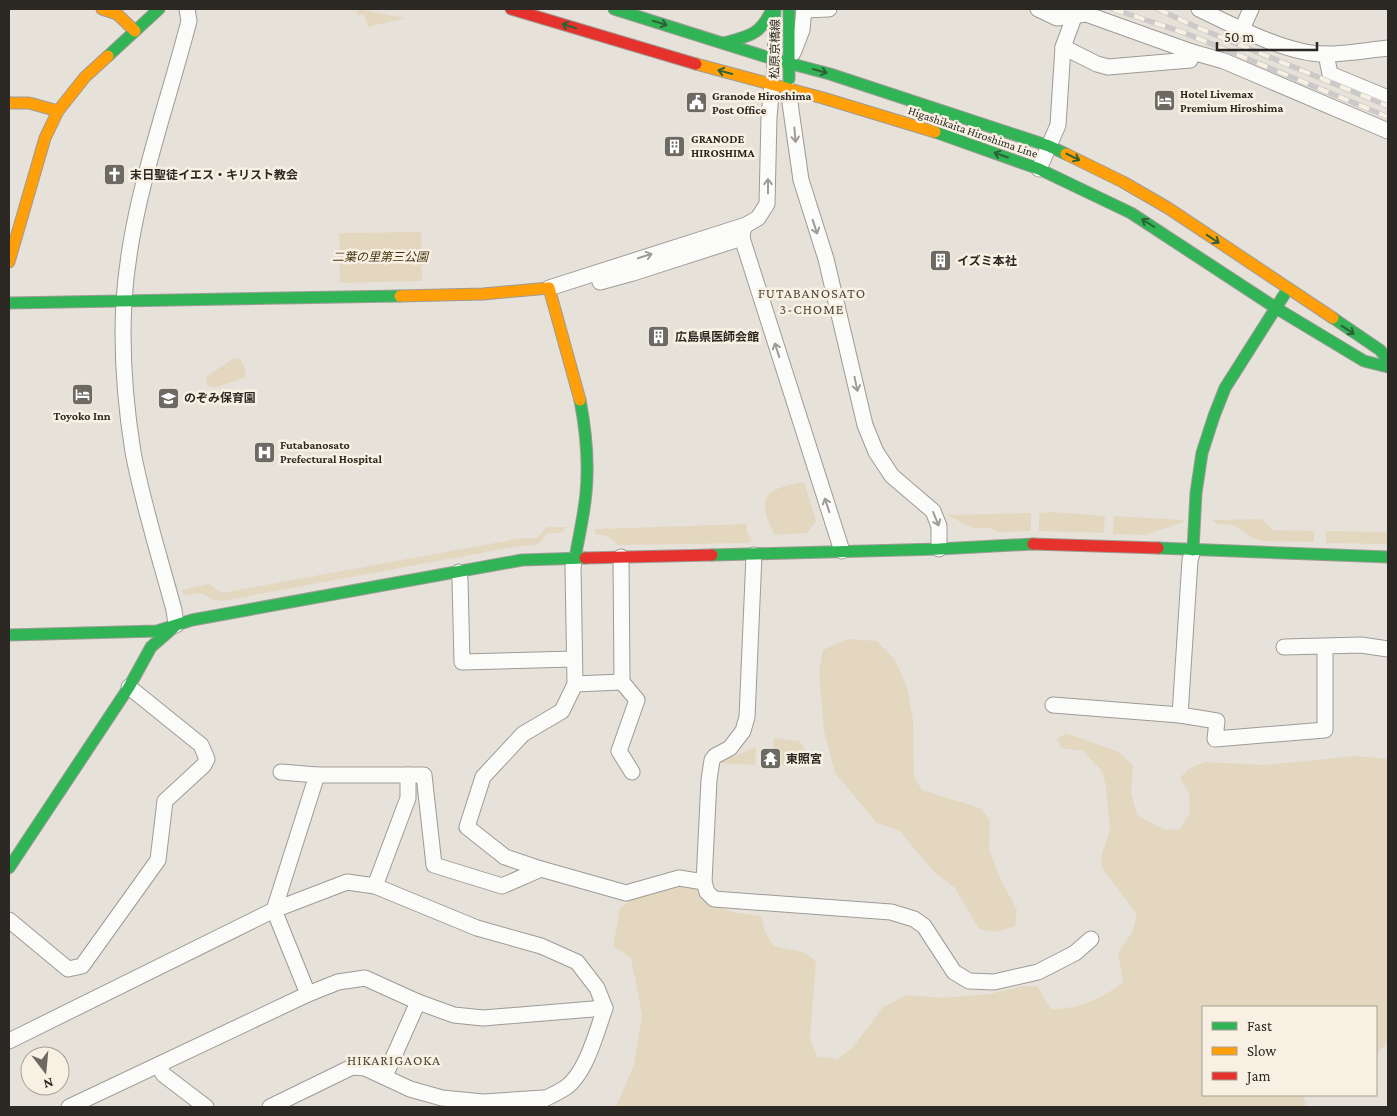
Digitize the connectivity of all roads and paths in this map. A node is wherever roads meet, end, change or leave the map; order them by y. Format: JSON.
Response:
{"nodes":[{"id":1,"x":102,"y":9,"type":"edge"},
{"id":2,"x":159,"y":9,"type":"edge"},
{"id":3,"x":187,"y":9,"type":"edge"},
{"id":4,"x":510,"y":9,"type":"edge"},
{"id":5,"x":614,"y":9,"type":"edge"},
{"id":6,"x":764,"y":9,"type":"edge"},
{"id":7,"x":773,"y":9,"type":"edge"},
{"id":8,"x":829,"y":9,"type":"edge"},
{"id":9,"x":1038,"y":9,"type":"edge"},
{"id":10,"x":1199,"y":9,"type":"edge"},
{"id":11,"x":1253,"y":9,"type":"edge"},
{"id":12,"x":797,"y":10,"type":"edge"},
{"id":13,"x":1075,"y":12,"type":"edge"},
{"id":14,"x":765,"y":26,"type":"junction"},
{"id":15,"x":1242,"y":30,"type":"junction"},
{"id":16,"x":135,"y":31,"type":"junction"},
{"id":17,"x":724,"y":43,"type":"junction"},
{"id":18,"x":1063,"y":47,"type":"junction"},
{"id":19,"x":1388,"y":48,"type":"edge"},
{"id":20,"x":1192,"y":52,"type":"junction"},
{"id":21,"x":1326,"y":54,"type":"junction"},
{"id":22,"x":773,"y":59,"type":"junction"},
{"id":23,"x":789,"y":62,"type":"junction"},
{"id":24,"x":772,"y":84,"type":"junction"},
{"id":25,"x":788,"y":89,"type":"junction"},
{"id":26,"x":1388,"y":98,"type":"edge"},
{"id":27,"x":9,"y":104,"type":"edge"},
{"id":28,"x":58,"y":111,"type":"junction"},
{"id":29,"x":1388,"y":131,"type":"edge"},
{"id":30,"x":1049,"y":146,"type":"junction"},
{"id":31,"x":1039,"y":169,"type":"junction"},
{"id":32,"x":744,"y":231,"type":"junction"},
{"id":33,"x":9,"y":262,"type":"edge"},
{"id":34,"x":549,"y":288,"type":"junction"},
{"id":35,"x":1288,"y":289,"type":"junction"},
{"id":36,"x":124,"y":300,"type":"junction"},
{"id":37,"x":9,"y":303,"type":"edge"},
{"id":38,"x":1276,"y":308,"type":"junction"},
{"id":39,"x":1388,"y":360,"type":"edge"},
{"id":40,"x":1388,"y":367,"type":"edge"},
{"id":41,"x":939,"y":550,"type":"junction"},
{"id":42,"x":1193,"y":550,"type":"junction"},
{"id":43,"x":842,"y":551,"type":"junction"},
{"id":44,"x":754,"y":555,"type":"junction"},
{"id":45,"x":621,"y":557,"type":"junction"},
{"id":46,"x":1388,"y":557,"type":"edge"},
{"id":47,"x":574,"y":558,"type":"junction"},
{"id":48,"x":459,"y":572,"type":"junction"},
{"id":49,"x":176,"y":625,"type":"junction"},
{"id":50,"x":9,"y":635,"type":"edge"},
{"id":51,"x":1284,"y":647,"type":"dead end"},
{"id":52,"x":1324,"y":647,"type":"junction"},
{"id":53,"x":1388,"y":649,"type":"edge"},
{"id":54,"x":574,"y":659,"type":"junction"},
{"id":55,"x":622,"y":682,"type":"junction"},
{"id":56,"x":575,"y":684,"type":"junction"},
{"id":57,"x":128,"y":687,"type":"junction"},
{"id":58,"x":1053,"y":706,"type":"dead end"},
{"id":59,"x":1180,"y":716,"type":"junction"},
{"id":60,"x":282,"y":772,"type":"dead end"},
{"id":61,"x":632,"y":772,"type":"dead end"},
{"id":62,"x":317,"y":775,"type":"junction"},
{"id":63,"x":408,"y":775,"type":"junction"},
{"id":64,"x":9,"y":867,"type":"edge"},
{"id":65,"x":541,"y":869,"type":"junction"},
{"id":66,"x":704,"y":882,"type":"junction"},
{"id":67,"x":375,"y":886,"type":"junction"},
{"id":68,"x":274,"y":910,"type":"junction"},
{"id":69,"x":9,"y":920,"type":"edge"},
{"id":70,"x":1092,"y":939,"type":"dead end"},
{"id":71,"x":308,"y":994,"type":"junction"},
{"id":72,"x":418,"y":1002,"type":"junction"},
{"id":73,"x":605,"y":1008,"type":"junction"},
{"id":74,"x":9,"y":1041,"type":"edge"},
{"id":75,"x":158,"y":1066,"type":"junction"},
{"id":76,"x":385,"y":1076,"type":"junction"},
{"id":77,"x":543,"y":1098,"type":"junction"},
{"id":78,"x":69,"y":1107,"type":"edge"},
{"id":79,"x":206,"y":1107,"type":"edge"},
{"id":80,"x":270,"y":1107,"type":"edge"},
{"id":81,"x":530,"y":1107,"type":"edge"}],
"edges":[{"from":1,"to":16,"type":"street"},
{"from":2,"to":16,"type":"street"},
{"from":3,"to":36,"type":"street"},
{"from":24,"to":4,"type":"street","name":"Higashikaita Hiroshima Line","one_way":true},
{"from":5,"to":17,"type":"street","name":"Higashikaita Hiroshima Line","one_way":true},
{"from":6,"to":14,"type":"street"},
{"from":7,"to":14,"type":"street"},
{"from":7,"to":22,"type":"street","name":"松原京橋線"},
{"from":8,"to":12,"type":"street"},
{"from":9,"to":13,"type":"street"},
{"from":10,"to":15,"type":"street"},
{"from":11,"to":15,"type":"street"},
{"from":12,"to":23,"type":"street"},
{"from":13,"to":18,"type":"street"},
{"from":13,"to":20,"type":"street"},
{"from":14,"to":17,"type":"street"},
{"from":14,"to":22,"type":"street"},
{"from":15,"to":21,"type":"street"},
{"from":16,"to":28,"type":"street"},
{"from":17,"to":22,"type":"street","name":"Higashikaita Hiroshima Line"},
{"from":18,"to":20,"type":"street"},
{"from":18,"to":30,"type":"street"},
{"from":19,"to":21,"type":"street"},
{"from":20,"to":29,"type":"street"},
{"from":21,"to":26,"type":"street"},
{"from":22,"to":23,"type":"street","name":"Higashikaita Hiroshima Line"},
{"from":22,"to":24,"type":"street","name":"松原京橋線"},
{"from":23,"to":25,"type":"street","name":"松原京橋線"},
{"from":23,"to":30,"type":"street","name":"Higashikaita Hiroshima Line","one_way":true},
{"from":24,"to":25,"type":"street","name":"Higashikaita Hiroshima Line"},
{"from":32,"to":24,"type":"street","one_way":true},
{"from":31,"to":25,"type":"street","name":"Higashikaita Hiroshima Line","one_way":true},
{"from":25,"to":41,"type":"street","one_way":true},
{"from":27,"to":28,"type":"street"},
{"from":28,"to":33,"type":"street"},
{"from":30,"to":31,"type":"street"},
{"from":30,"to":35,"type":"street","name":"Higashikaita Hiroshima Line","one_way":true},
{"from":38,"to":31,"type":"street","name":"Higashikaita Hiroshima Line","one_way":true},
{"from":32,"to":34,"type":"street"},
{"from":43,"to":32,"type":"street","one_way":true},
{"from":34,"to":36,"type":"street"},
{"from":34,"to":47,"type":"street"},
{"from":35,"to":38,"type":"street"},
{"from":35,"to":39,"type":"street","name":"Higashikaita Hiroshima Line","one_way":true},
{"from":36,"to":37,"type":"street"},
{"from":36,"to":49,"type":"street"},
{"from":38,"to":40,"type":"street","name":"Higashikaita Hiroshima Line"},
{"from":38,"to":42,"type":"street"},
{"from":41,"to":42,"type":"street"},
{"from":41,"to":43,"type":"street"},
{"from":42,"to":46,"type":"street"},
{"from":42,"to":59,"type":"street"},
{"from":43,"to":44,"type":"street"},
{"from":44,"to":45,"type":"street"},
{"from":44,"to":66,"type":"street"},
{"from":45,"to":47,"type":"street"},
{"from":45,"to":55,"type":"street"},
{"from":47,"to":48,"type":"street"},
{"from":47,"to":54,"type":"street"},
{"from":48,"to":49,"type":"street"},
{"from":48,"to":54,"type":"street"},
{"from":49,"to":50,"type":"street"},
{"from":49,"to":57,"type":"street"},
{"from":51,"to":52,"type":"street"},
{"from":52,"to":53,"type":"street"},
{"from":52,"to":59,"type":"street"},
{"from":54,"to":56,"type":"street"},
{"from":55,"to":56,"type":"street"},
{"from":55,"to":61,"type":"street"},
{"from":56,"to":65,"type":"street"},
{"from":57,"to":64,"type":"street"},
{"from":57,"to":69,"type":"street"},
{"from":58,"to":59,"type":"street"},
{"from":60,"to":62,"type":"street"},
{"from":62,"to":63,"type":"street"},
{"from":62,"to":68,"type":"street"},
{"from":63,"to":65,"type":"street"},
{"from":63,"to":67,"type":"street"},
{"from":65,"to":66,"type":"street"},
{"from":66,"to":70,"type":"street"},
{"from":67,"to":68,"type":"street"},
{"from":67,"to":73,"type":"street"},
{"from":68,"to":71,"type":"street"},
{"from":68,"to":74,"type":"street"},
{"from":71,"to":72,"type":"street"},
{"from":71,"to":75,"type":"street"},
{"from":72,"to":73,"type":"street"},
{"from":72,"to":76,"type":"street"},
{"from":73,"to":77,"type":"street"},
{"from":75,"to":78,"type":"street"},
{"from":75,"to":79,"type":"street"},
{"from":76,"to":77,"type":"street"},
{"from":76,"to":80,"type":"street"},
{"from":77,"to":81,"type":"street"}]}
